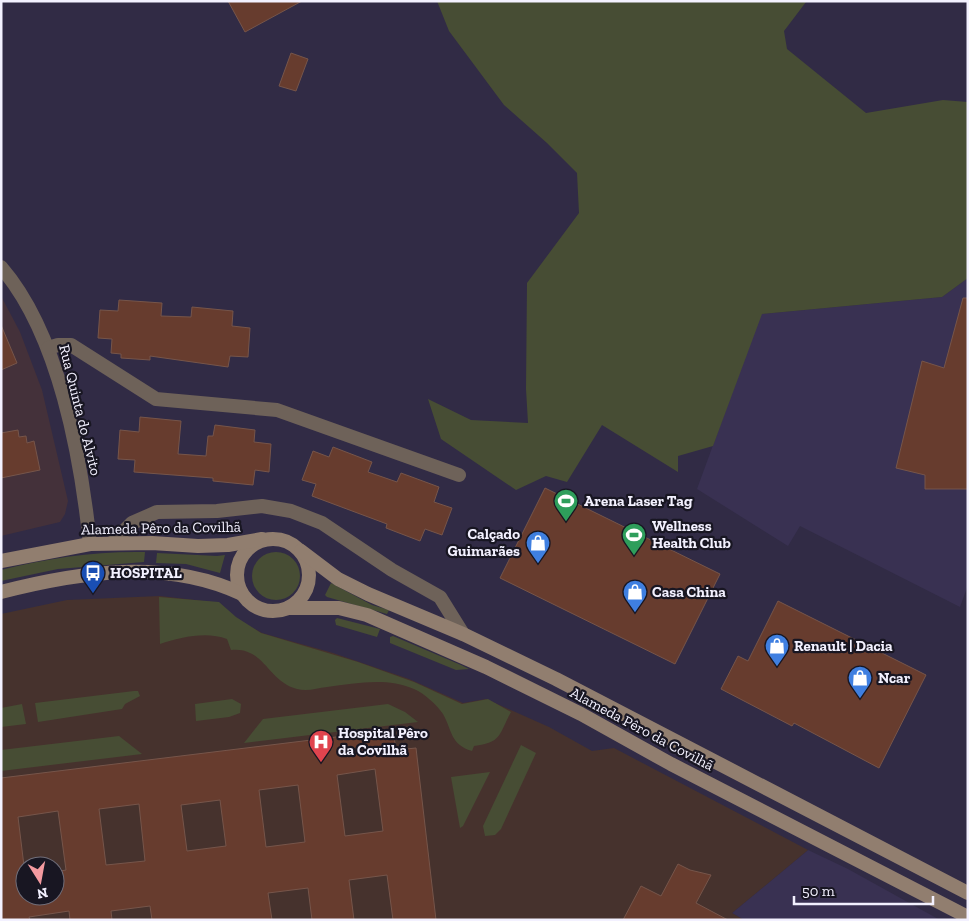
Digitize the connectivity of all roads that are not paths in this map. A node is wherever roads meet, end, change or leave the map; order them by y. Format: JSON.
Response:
{"nodes":[{"id":1,"x":1,"y":267,"type":"edge"},
{"id":2,"x":48,"y":348,"type":"junction"},
{"id":3,"x":459,"y":475,"type":"dead end"},
{"id":4,"x":262,"y":539,"type":"junction"},
{"id":5,"x":113,"y":542,"type":"junction"},
{"id":6,"x":90,"y":544,"type":"junction"},
{"id":7,"x":301,"y":551,"type":"junction"},
{"id":8,"x":1,"y":561,"type":"edge"},
{"id":9,"x":1,"y":592,"type":"edge"},
{"id":10,"x":242,"y":594,"type":"junction"},
{"id":11,"x":288,"y":608,"type":"junction"},
{"id":12,"x":463,"y":634,"type":"junction"},
{"id":13,"x":968,"y":893,"type":"edge"},
{"id":14,"x":968,"y":917,"type":"edge"}],
"edges":[{"from":1,"to":2,"type":"street","name":"Rua Quinta do Alvito"},
{"from":2,"to":3,"type":"street"},
{"from":2,"to":6,"type":"street","name":"Rua Quinta do Alvito"},
{"from":4,"to":5,"type":"main road","name":"Alameda Pêro da Covilhã"},
{"from":4,"to":7,"type":"main road","name":"Alameda Pêro da Covilhã"},
{"from":4,"to":10,"type":"main road","name":"Alameda Pêro da Covilhã"},
{"from":5,"to":6,"type":"main road","name":"Alameda Pêro da Covilhã"},
{"from":5,"to":12,"type":"street"},
{"from":6,"to":8,"type":"main road","name":"Alameda Pêro da Covilhã"},
{"from":7,"to":11,"type":"main road"},
{"from":7,"to":12,"type":"main road","name":"Alameda Pêro da Covilhã"},
{"from":9,"to":10,"type":"main road","name":"Alameda Pêro da Covilhã"},
{"from":10,"to":11,"type":"main road","name":"Alameda Pêro da Covilhã"},
{"from":11,"to":14,"type":"main road","name":"Alameda Pêro da Covilhã"},
{"from":12,"to":13,"type":"main road","name":"Alameda Pêro da Covilhã"}]}
